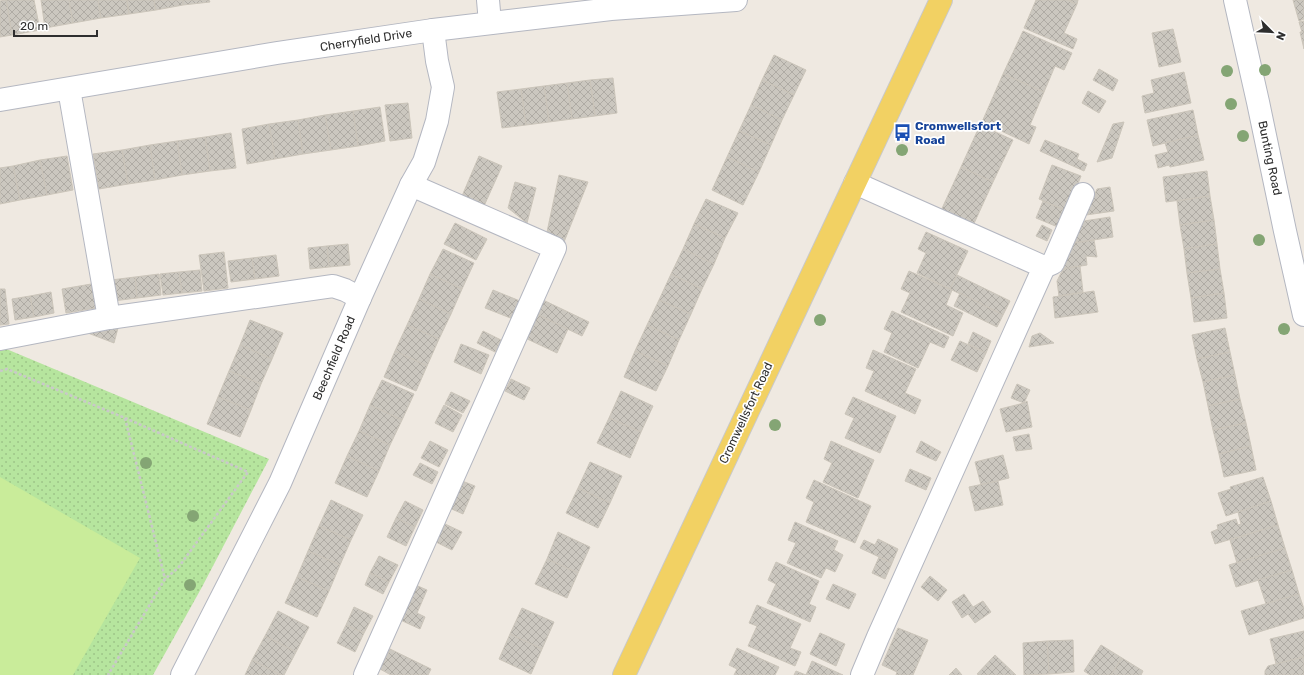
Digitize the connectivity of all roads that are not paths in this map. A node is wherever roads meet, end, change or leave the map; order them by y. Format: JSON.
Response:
{"nodes":[{"id":1,"x":488,"y":0,"type":"edge"},
{"id":2,"x":736,"y":0,"type":"edge"},
{"id":3,"x":940,"y":0,"type":"edge"},
{"id":4,"x":1234,"y":0,"type":"edge"},
{"id":5,"x":490,"y":23,"type":"junction"},
{"id":6,"x":433,"y":30,"type":"junction"},
{"id":7,"x":69,"y":89,"type":"junction"},
{"id":8,"x":0,"y":100,"type":"edge"},
{"id":9,"x":855,"y":183,"type":"junction"},
{"id":10,"x":411,"y":185,"type":"junction"},
{"id":11,"x":1083,"y":194,"type":"dead end"},
{"id":12,"x":1044,"y":267,"type":"junction"},
{"id":13,"x":360,"y":298,"type":"junction"},
{"id":14,"x":1304,"y":315,"type":"edge"},
{"id":15,"x":109,"y":318,"type":"junction"},
{"id":16,"x":0,"y":339,"type":"edge"},
{"id":17,"x":182,"y":675,"type":"edge"},
{"id":18,"x":364,"y":675,"type":"edge"},
{"id":19,"x":624,"y":675,"type":"edge"},
{"id":20,"x":862,"y":675,"type":"edge"}],
"edges":[{"from":1,"to":5,"type":"street"},
{"from":2,"to":5,"type":"street","name":"Cherryfield Drive"},
{"from":3,"to":9,"type":"main road","name":"Cromwellsfort Road"},
{"from":4,"to":14,"type":"street","name":"Bunting Road"},
{"from":5,"to":6,"type":"street","name":"Cherryfield Drive"},
{"from":6,"to":7,"type":"street","name":"Cherryfield Drive"},
{"from":6,"to":10,"type":"street","name":"Beechfield Road"},
{"from":7,"to":8,"type":"street","name":"Cherryfield Drive"},
{"from":7,"to":15,"type":"street"},
{"from":9,"to":12,"type":"street"},
{"from":9,"to":19,"type":"main road","name":"Cromwellsfort Road"},
{"from":10,"to":13,"type":"street","name":"Beechfield Road"},
{"from":10,"to":18,"type":"street"},
{"from":11,"to":12,"type":"street"},
{"from":12,"to":20,"type":"street"},
{"from":13,"to":15,"type":"street"},
{"from":13,"to":17,"type":"street","name":"Beechfield Road"},
{"from":15,"to":16,"type":"street"}]}
